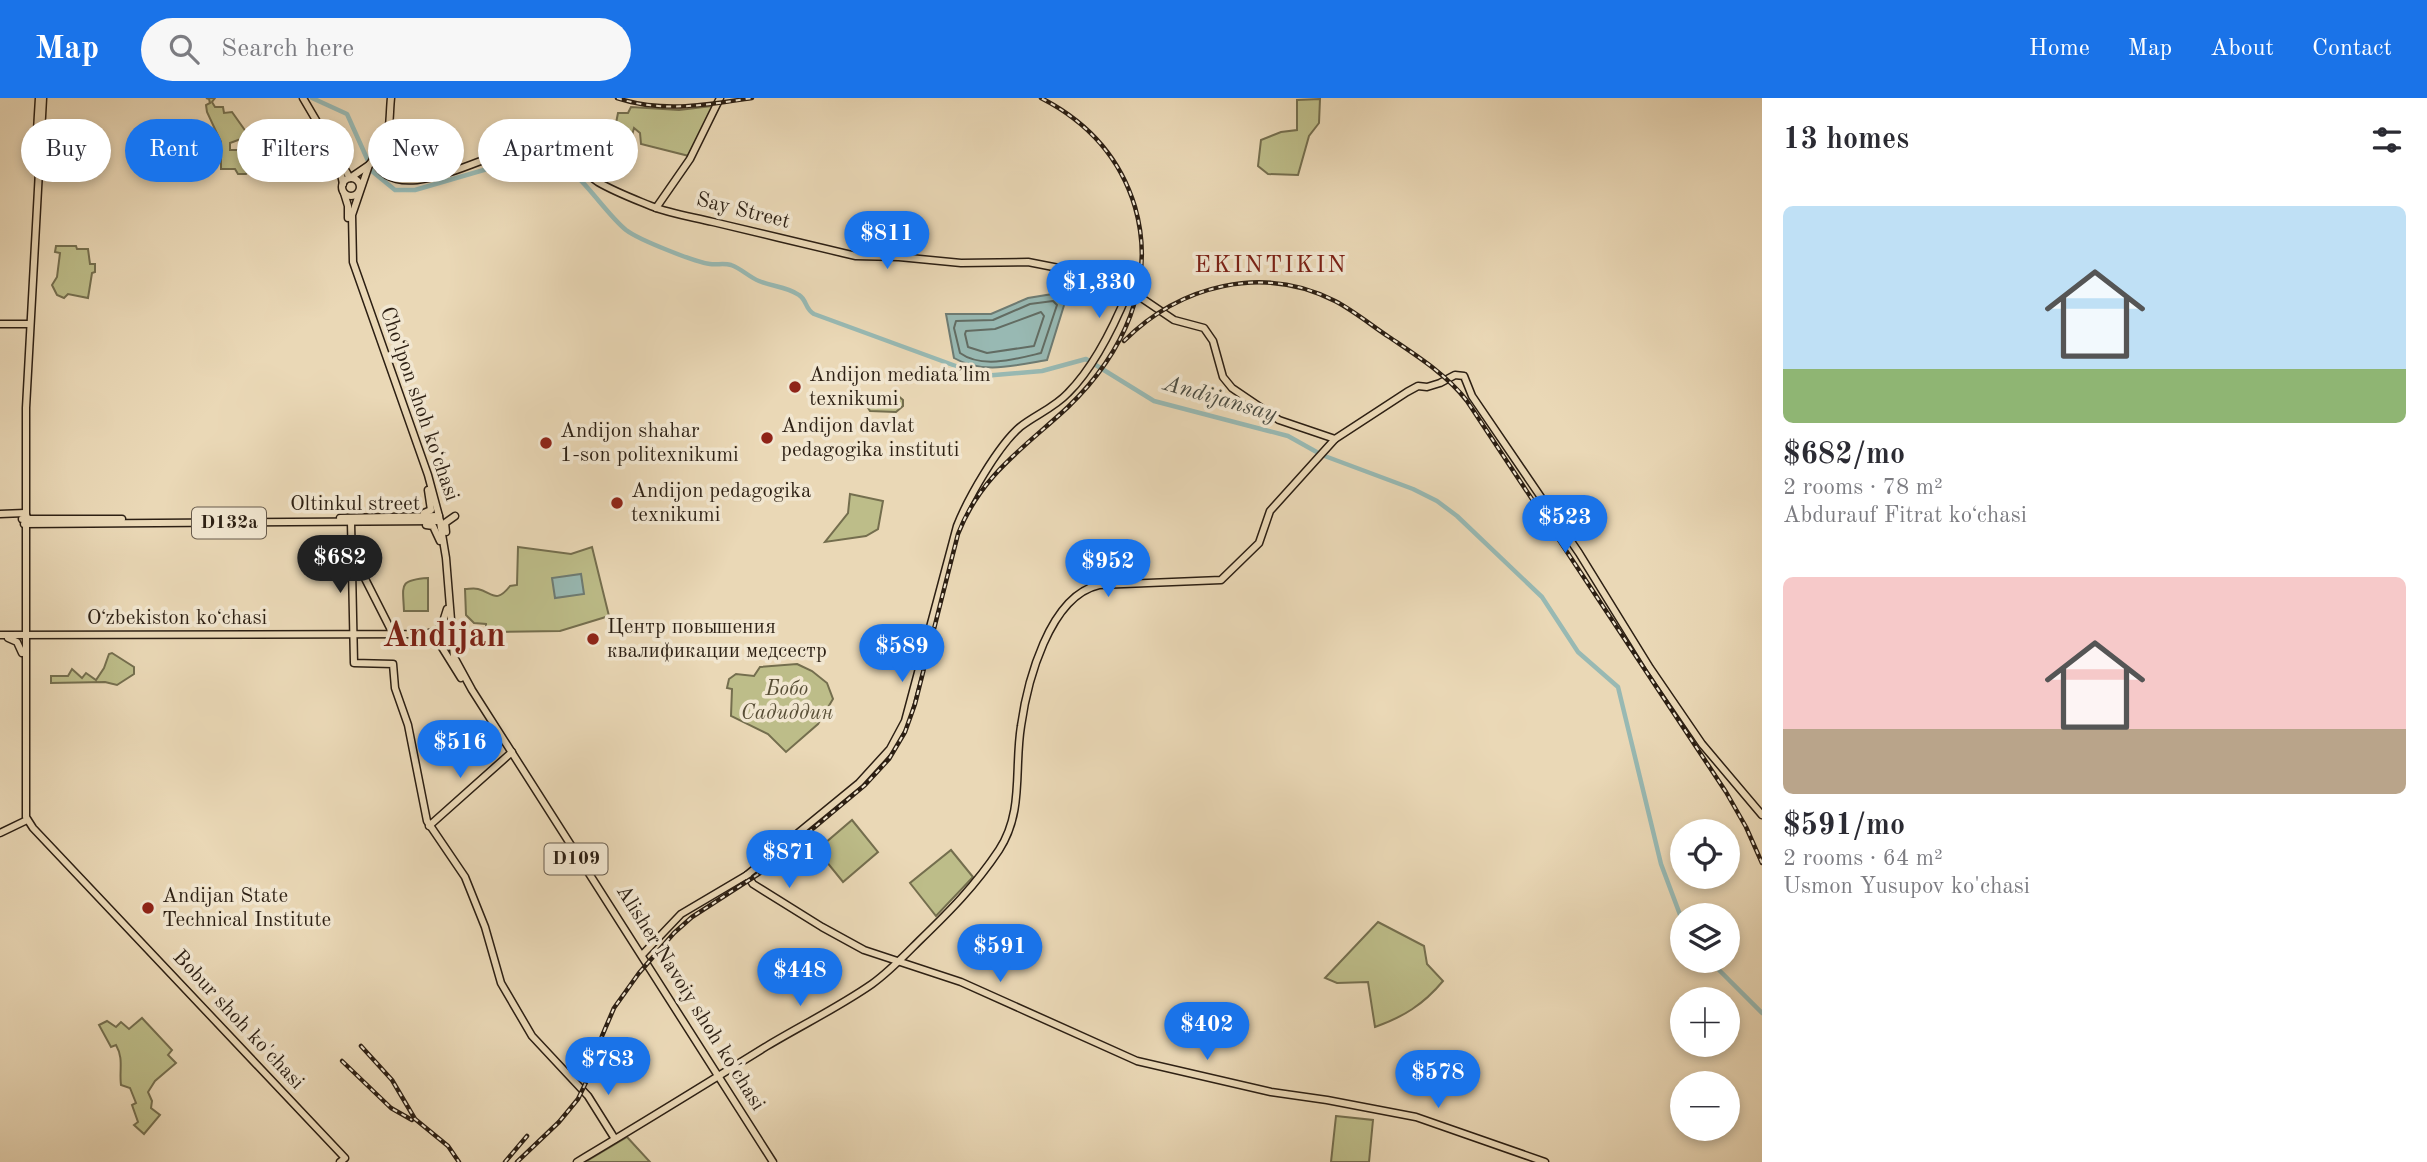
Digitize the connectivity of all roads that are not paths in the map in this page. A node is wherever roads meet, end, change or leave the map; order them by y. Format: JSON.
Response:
{"nodes":[{"id":1,"x":41,"y":98,"type":"edge"},
{"id":2,"x":301,"y":98,"type":"edge"},
{"id":3,"x":391,"y":98,"type":"edge"},
{"id":4,"x":719,"y":101,"type":"edge"},
{"id":5,"x":314,"y":119,"type":"edge"},
{"id":6,"x":389,"y":119,"type":"edge"},
{"id":7,"x":368,"y":164,"type":"edge"},
{"id":8,"x":464,"y":168,"type":"edge"},
{"id":9,"x":368,"y":169,"type":"edge"},
{"id":10,"x":354,"y":175,"type":"edge"},
{"id":11,"x":354,"y":180,"type":"edge"},
{"id":12,"x":345,"y":182,"type":"edge"},
{"id":13,"x":342,"y":184,"type":"junction"},
{"id":14,"x":359,"y":191,"type":"junction"},
{"id":15,"x":344,"y":193,"type":"junction"},
{"id":16,"x":656,"y":208,"type":"junction"},
{"id":17,"x":1128,"y":292,"type":"junction"},
{"id":18,"x":0,"y":326,"type":"edge"},
{"id":19,"x":27,"y":326,"type":"junction"},
{"id":20,"x":374,"y":330,"type":"junction"},
{"id":21,"x":1335,"y":439,"type":"junction"},
{"id":22,"x":429,"y":490,"type":"junction"},
{"id":23,"x":0,"y":513,"type":"edge"},
{"id":24,"x":454,"y":516,"type":"dead end"},
{"id":25,"x":415,"y":517,"type":"junction"},
{"id":26,"x":438,"y":519,"type":"junction"},
{"id":27,"x":25,"y":520,"type":"junction"},
{"id":28,"x":363,"y":520,"type":"junction"},
{"id":29,"x":245,"y":521,"type":"junction"},
{"id":30,"x":407,"y":521,"type":"junction"},
{"id":31,"x":351,"y":522,"type":"junction"},
{"id":32,"x":440,"y":541,"type":"junction"},
{"id":33,"x":352,"y":553,"type":"junction"},
{"id":34,"x":446,"y":558,"type":"junction"},
{"id":35,"x":447,"y":581,"type":"junction"},
{"id":36,"x":439,"y":629,"type":"junction"},
{"id":37,"x":452,"y":634,"type":"junction"},
{"id":38,"x":353,"y":636,"type":"junction"},
{"id":39,"x":392,"y":636,"type":"junction"},
{"id":40,"x":3,"y":637,"type":"edge"},
{"id":41,"x":24,"y":637,"type":"junction"},
{"id":42,"x":438,"y":640,"type":"junction"},
{"id":43,"x":22,"y":653,"type":"junction"},
{"id":44,"x":468,"y":685,"type":"junction"},
{"id":45,"x":511,"y":755,"type":"junction"},
{"id":46,"x":1762,"y":816,"type":"edge"},
{"id":47,"x":22,"y":821,"type":"junction"},
{"id":48,"x":430,"y":828,"type":"junction"},
{"id":49,"x":0,"y":831,"type":"edge"},
{"id":50,"x":747,"y":875,"type":"junction"},
{"id":51,"x":617,"y":919,"type":"junction"},
{"id":52,"x":642,"y":955,"type":"junction"},
{"id":53,"x":898,"y":959,"type":"junction"},
{"id":54,"x":717,"y":1076,"type":"junction"},
{"id":55,"x":614,"y":1137,"type":"junction"},
{"id":56,"x":342,"y":1160,"type":"edge"},
{"id":57,"x":570,"y":1162,"type":"edge"},
{"id":58,"x":577,"y":1162,"type":"edge"},
{"id":59,"x":771,"y":1162,"type":"edge"},
{"id":60,"x":1545,"y":1162,"type":"edge"}],
"edges":[{"from":1,"to":19,"type":"main road"},
{"from":2,"to":5,"type":"main road","number":"D109"},
{"from":2,"to":13,"type":"main road","number":"D109"},
{"from":3,"to":6,"type":"main road"},
{"from":4,"to":16,"type":"main road"},
{"from":7,"to":10,"type":"main road"},
{"from":8,"to":16,"type":"main road","name":"Say Street"},
{"from":9,"to":14,"type":"main road","name":"Choʻlpon shoh koʻchasi"},
{"from":11,"to":14,"type":"main road","number":"D109"},
{"from":12,"to":13,"type":"main road"},
{"from":13,"to":15,"type":"main road","number":"D109"},
{"from":14,"to":15,"type":"main road"},
{"from":14,"to":20,"type":"main road","name":"Choʻlpon shoh koʻchasi","number":"D109"},
{"from":15,"to":20,"type":"main road","name":"Choʻlpon shoh koʻchasi","number":"D109"},
{"from":16,"to":17,"type":"main road","name":"Say Street"},
{"from":17,"to":21,"type":"main road"},
{"from":17,"to":50,"type":"main road"},
{"from":18,"to":19,"type":"main road"},
{"from":19,"to":27,"type":"main road"},
{"from":20,"to":22,"type":"main road","name":"Choʻlpon shoh koʻchasi","number":"D109"},
{"from":20,"to":26,"type":"main road","name":"Choʻlpon shoh koʻchasi","number":"D109"},
{"from":21,"to":46,"type":"main road"},
{"from":21,"to":53,"type":"main road"},
{"from":22,"to":25,"type":"main road"},
{"from":22,"to":26,"type":"main road","name":"Choʻlpon shoh koʻchasi","number":"D109"},
{"from":23,"to":27,"type":"main road","name":"Oltinkul street","number":"D132a"},
{"from":24,"to":34,"type":"main road"},
{"from":25,"to":26,"type":"main road","name":"Oltinkul street","number":"D132a"},
{"from":25,"to":28,"type":"main road","name":"Oltinkul street","number":"D132a"},
{"from":26,"to":30,"type":"main road","name":"Oltinkul street","number":"D132a"},
{"from":26,"to":32,"type":"main road","name":"Choʻlpon shoh koʻchasi","number":"D109"},
{"from":26,"to":34,"type":"main road","name":"Choʻlpon shoh koʻchasi","number":"D109"},
{"from":27,"to":29,"type":"main road","name":"Oltinkul street","number":"D132a"},
{"from":27,"to":41,"type":"main road"},
{"from":28,"to":29,"type":"main road","name":"Oltinkul street","number":"D132a"},
{"from":28,"to":30,"type":"main road","name":"Oltinkul street","number":"D132a"},
{"from":28,"to":31,"type":"main road","name":"Oltinkul street","number":"D132a"},
{"from":29,"to":31,"type":"main road","name":"Oltinkul street","number":"D132a"},
{"from":30,"to":32,"type":"main road"},
{"from":31,"to":33,"type":"main road"},
{"from":32,"to":35,"type":"main road","name":"Choʻlpon shoh koʻchasi","number":"D109"},
{"from":33,"to":38,"type":"main road"},
{"from":33,"to":39,"type":"main road"},
{"from":34,"to":35,"type":"main road","name":"Choʻlpon shoh koʻchasi","number":"D109"},
{"from":35,"to":36,"type":"main road","name":"Choʻlpon shoh koʻchasi","number":"D109"},
{"from":35,"to":37,"type":"main road","name":"Choʻlpon shoh koʻchasi","number":"D109"},
{"from":36,"to":37,"type":"main road"},
{"from":36,"to":39,"type":"main road","name":"Oʻzbekiston koʻchasi"},
{"from":36,"to":42,"type":"main road","number":"D109"},
{"from":37,"to":42,"type":"main road"},
{"from":37,"to":44,"type":"main road","name":"Alisher Navoiy shoh ko'chasi","number":"D109"},
{"from":38,"to":39,"type":"main road","name":"Oʻzbekiston koʻchasi"},
{"from":38,"to":41,"type":"main road","name":"Oʻzbekiston koʻchasi"},
{"from":38,"to":48,"type":"main road"},
{"from":39,"to":42,"type":"main road","name":"Oʻzbekiston koʻchasi"},
{"from":40,"to":41,"type":"main road","name":"Oʻzbekiston koʻchasi"},
{"from":40,"to":43,"type":"main road"},
{"from":41,"to":43,"type":"main road"},
{"from":41,"to":47,"type":"main road"},
{"from":42,"to":44,"type":"main road","name":"Alisher Navoiy shoh ko'chasi","number":"D109"},
{"from":43,"to":47,"type":"main road"},
{"from":44,"to":45,"type":"main road","name":"Alisher Navoiy shoh ko'chasi","number":"D109"},
{"from":45,"to":48,"type":"main road"},
{"from":45,"to":51,"type":"main road","name":"Alisher Navoiy shoh ko'chasi","number":"D109"},
{"from":47,"to":49,"type":"main road"},
{"from":47,"to":56,"type":"main road","name":"Bobur shoh ko'chasi"},
{"from":48,"to":55,"type":"main road"},
{"from":50,"to":52,"type":"main road"},
{"from":50,"to":53,"type":"main road"},
{"from":51,"to":52,"type":"main road","name":"Alisher Navoiy shoh ko'chasi","number":"D109"},
{"from":51,"to":54,"type":"main road","name":"Alisher Navoiy shoh ko'chasi","number":"D109"},
{"from":52,"to":54,"type":"main road","name":"Alisher Navoiy shoh ko'chasi","number":"D109"},
{"from":53,"to":54,"type":"main road"},
{"from":53,"to":60,"type":"main road"},
{"from":54,"to":55,"type":"main road"},
{"from":54,"to":59,"type":"main road","name":"Alisher Navoiy shoh ko'chasi"},
{"from":55,"to":57,"type":"main road"},
{"from":55,"to":58,"type":"main road"}]}
